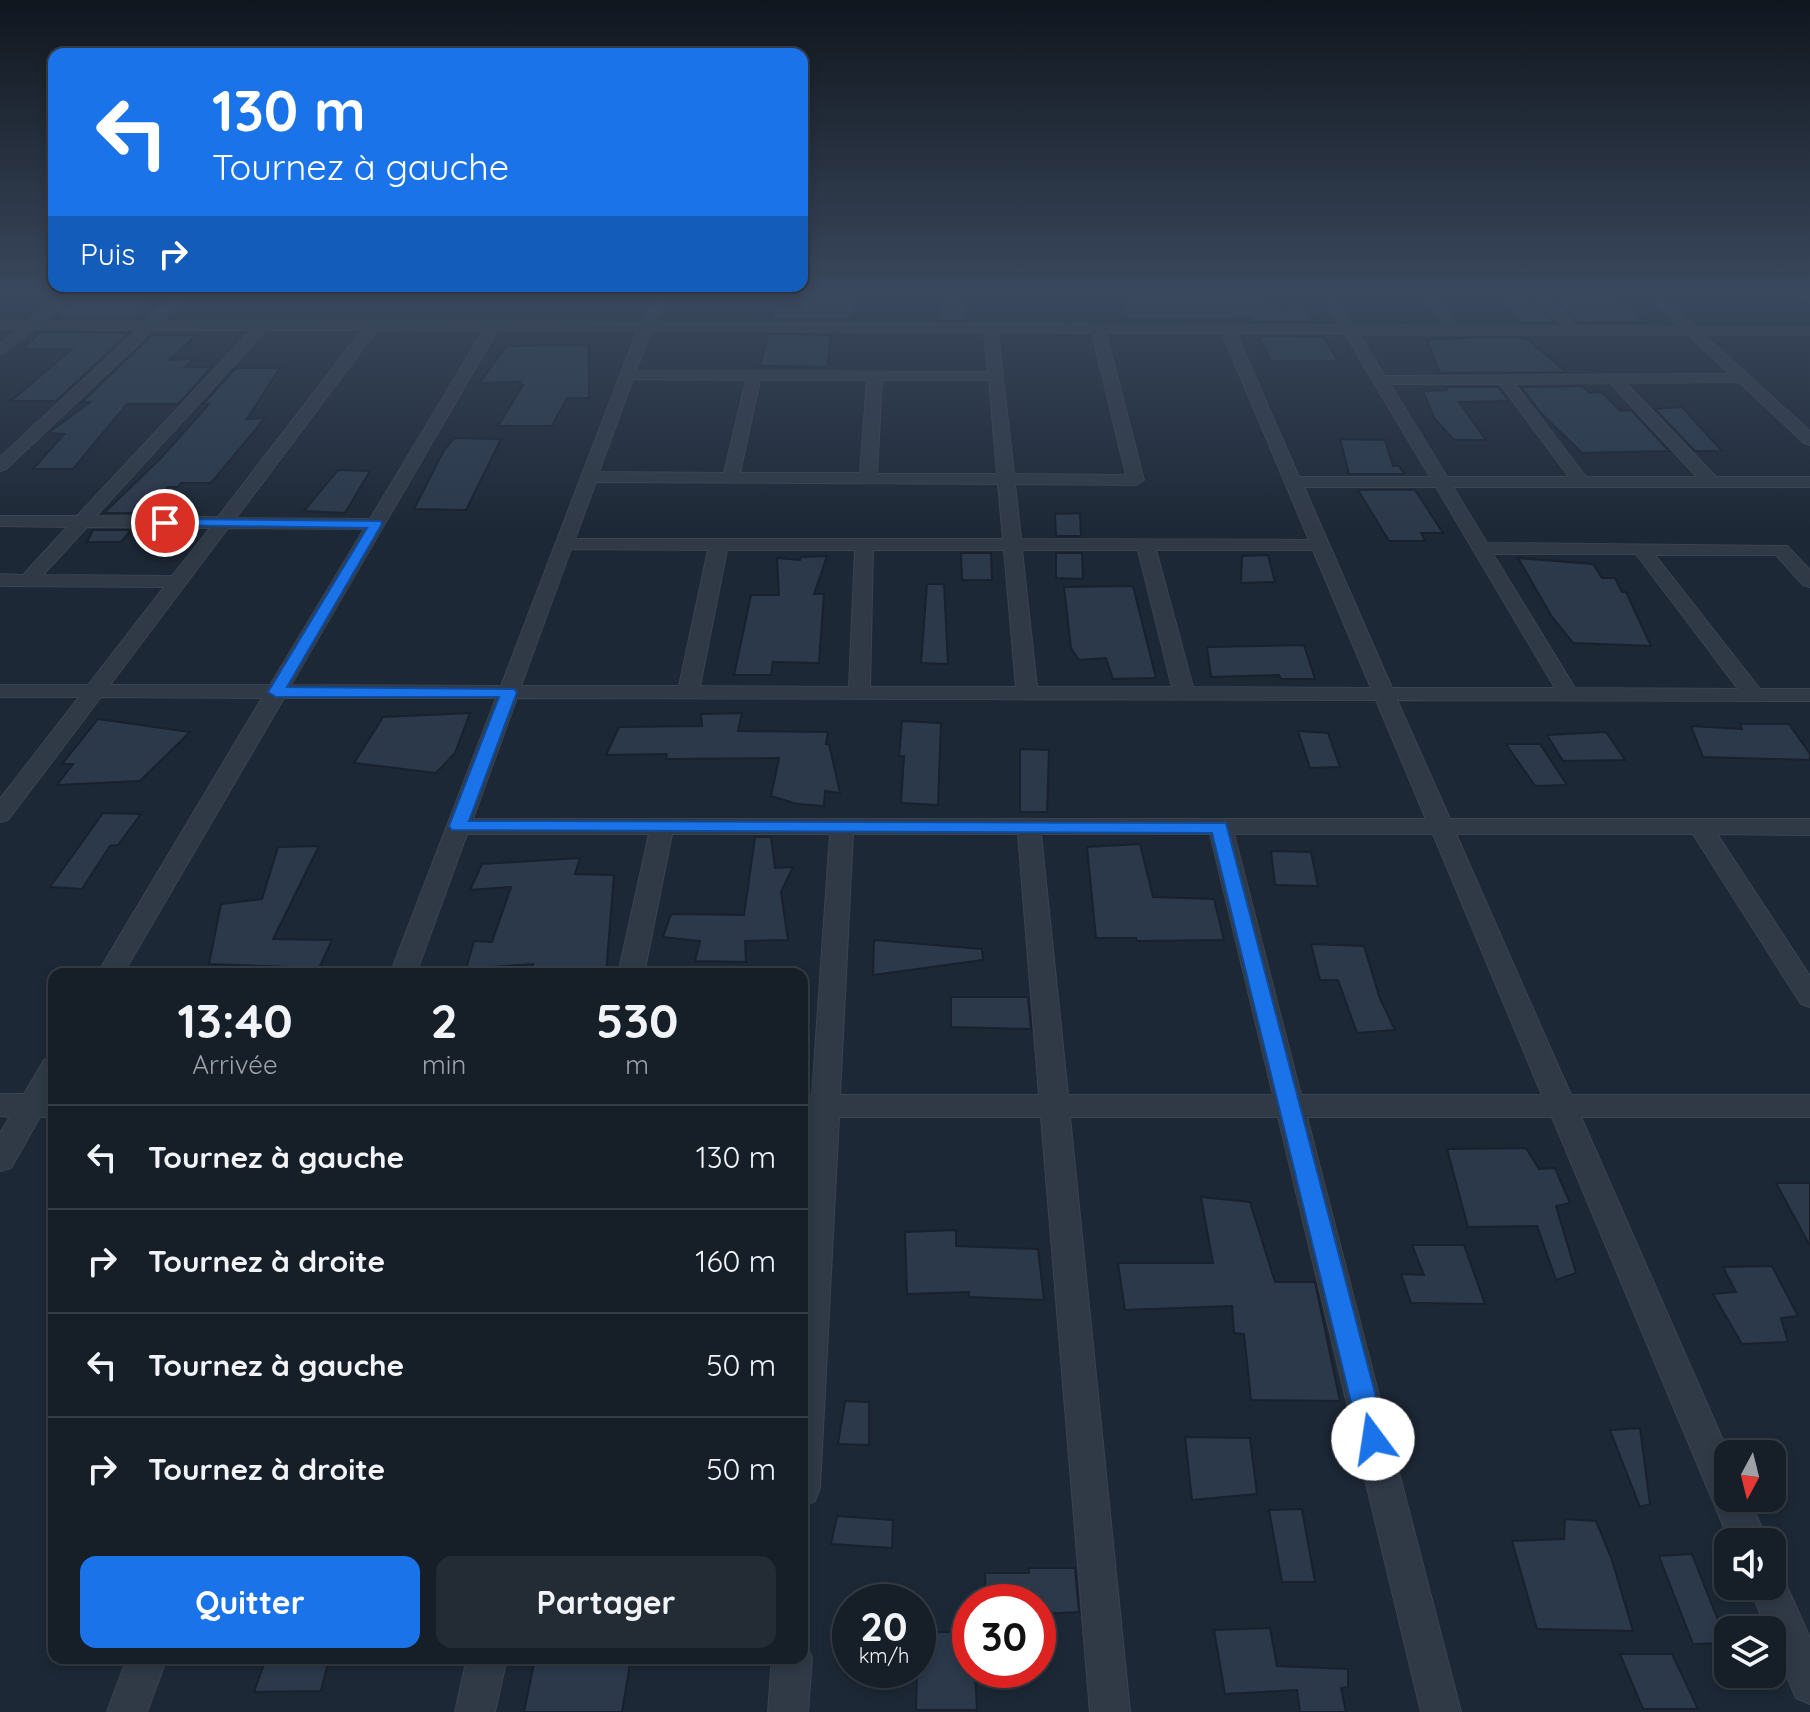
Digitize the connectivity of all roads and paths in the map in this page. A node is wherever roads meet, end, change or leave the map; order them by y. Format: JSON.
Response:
{"nodes":[{"id":1,"x":99,"y":373,"type":"edge"},
{"id":2,"x":218,"y":373,"type":"edge"},
{"id":3,"x":337,"y":373,"type":"edge"},
{"id":4,"x":465,"y":373,"type":"edge"},
{"id":5,"x":995,"y":373,"type":"edge"},
{"id":6,"x":1109,"y":373,"type":"edge"},
{"id":7,"x":1246,"y":373,"type":"edge"},
{"id":8,"x":1376,"y":373,"type":"edge"},
{"id":9,"x":1738,"y":373,"type":"edge"},
{"id":10,"x":628,"y":375,"type":"joint"},
{"id":11,"x":754,"y":375,"type":"junction"},
{"id":12,"x":875,"y":375,"type":"junction"},
{"id":13,"x":995,"y":376,"type":"junction"},
{"id":14,"x":1503,"y":378,"type":"junction"},
{"id":15,"x":1613,"y":378,"type":"junction"},
{"id":16,"x":1743,"y":378,"type":"junction"},
{"id":17,"x":1380,"y":380,"type":"junction"},
{"id":18,"x":1810,"y":440,"type":"edge"},
{"id":19,"x":0,"y":466,"type":"edge"},
{"id":20,"x":589,"y":477,"type":"junction"},
{"id":21,"x":731,"y":478,"type":"junction"},
{"id":22,"x":868,"y":479,"type":"junction"},
{"id":23,"x":1006,"y":479,"type":"junction"},
{"id":24,"x":1293,"y":482,"type":"junction"},
{"id":25,"x":1442,"y":482,"type":"junction"},
{"id":26,"x":1581,"y":482,"type":"junction"},
{"id":27,"x":1711,"y":482,"type":"junction"},
{"id":28,"x":1810,"y":482,"type":"edge"},
{"id":29,"x":0,"y":521,"type":"edge"},
{"id":30,"x":79,"y":522,"type":"junction"},
{"id":31,"x":222,"y":523,"type":"junction"},
{"id":32,"x":376,"y":524,"type":"junction"},
{"id":33,"x":564,"y":544,"type":"junction"},
{"id":34,"x":1146,"y":545,"type":"junction"},
{"id":35,"x":1320,"y":545,"type":"junction"},
{"id":36,"x":864,"y":546,"type":"junction"},
{"id":37,"x":718,"y":547,"type":"junction"},
{"id":38,"x":1012,"y":547,"type":"junction"},
{"id":39,"x":1481,"y":548,"type":"junction"},
{"id":40,"x":1641,"y":549,"type":"junction"},
{"id":41,"x":0,"y":580,"type":"edge"},
{"id":42,"x":28,"y":580,"type":"junction"},
{"id":43,"x":1810,"y":581,"type":"edge"},
{"id":44,"x":178,"y":582,"type":"junction"},
{"id":45,"x":0,"y":691,"type":"edge"},
{"id":46,"x":94,"y":691,"type":"junction"},
{"id":47,"x":276,"y":692,"type":"junction"},
{"id":48,"x":509,"y":692,"type":"junction"},
{"id":49,"x":688,"y":693,"type":"junction"},
{"id":50,"x":859,"y":693,"type":"junction"},
{"id":51,"x":1027,"y":694,"type":"junction"},
{"id":52,"x":1184,"y":694,"type":"junction"},
{"id":53,"x":1384,"y":694,"type":"junction"},
{"id":54,"x":1569,"y":695,"type":"junction"},
{"id":55,"x":1754,"y":695,"type":"junction"},
{"id":56,"x":1810,"y":695,"type":"edge"},
{"id":57,"x":0,"y":815,"type":"edge"},
{"id":58,"x":458,"y":826,"type":"junction"},
{"id":59,"x":662,"y":826,"type":"junction"},
{"id":60,"x":842,"y":827,"type":"junction"},
{"id":61,"x":1029,"y":827,"type":"junction"},
{"id":62,"x":1220,"y":827,"type":"junction"},
{"id":63,"x":1441,"y":827,"type":"junction"},
{"id":64,"x":1700,"y":827,"type":"junction"},
{"id":65,"x":1810,"y":827,"type":"edge"},
{"id":66,"x":114,"y":968,"type":"edge"},
{"id":67,"x":405,"y":968,"type":"edge"},
{"id":68,"x":632,"y":968,"type":"edge"},
{"id":69,"x":1810,"y":997,"type":"edge"},
{"id":70,"x":0,"y":1105,"type":"edge"},
{"id":71,"x":43,"y":1106,"type":"edge"},
{"id":72,"x":814,"y":1106,"type":"edge"},
{"id":73,"x":1054,"y":1106,"type":"junction"},
{"id":74,"x":1290,"y":1106,"type":"junction"},
{"id":75,"x":1561,"y":1106,"type":"junction"},
{"id":76,"x":1810,"y":1106,"type":"edge"},
{"id":77,"x":0,"y":1159,"type":"edge"},
{"id":78,"x":808,"y":1297,"type":"edge"},
{"id":79,"x":1714,"y":1461,"type":"edge"},
{"id":80,"x":1774,"y":1600,"type":"edge"},
{"id":81,"x":145,"y":1664,"type":"edge"},
{"id":82,"x":486,"y":1664,"type":"edge"},
{"id":83,"x":792,"y":1664,"type":"edge"},
{"id":84,"x":1810,"y":1684,"type":"edge"},
{"id":85,"x":127,"y":1712,"type":"edge"},
{"id":86,"x":475,"y":1712,"type":"edge"},
{"id":87,"x":788,"y":1712,"type":"edge"},
{"id":88,"x":1110,"y":1712,"type":"edge"},
{"id":89,"x":1441,"y":1712,"type":"edge"}],
"edges":[{"from":1,"to":19,"type":"street"},
{"from":2,"to":30,"type":"street"},
{"from":3,"to":31,"type":"street"},
{"from":4,"to":32,"type":"street"},
{"from":5,"to":13,"type":"street"},
{"from":6,"to":23,"type":"street"},
{"from":7,"to":24,"type":"street"},
{"from":8,"to":17,"type":"street"},
{"from":9,"to":16,"type":"street"},
{"from":10,"to":11,"type":"street"},
{"from":10,"to":20,"type":"street"},
{"from":11,"to":12,"type":"street"},
{"from":11,"to":21,"type":"street"},
{"from":12,"to":13,"type":"street"},
{"from":12,"to":22,"type":"street"},
{"from":13,"to":23,"type":"street"},
{"from":14,"to":15,"type":"street"},
{"from":14,"to":17,"type":"street"},
{"from":14,"to":26,"type":"street"},
{"from":15,"to":16,"type":"street"},
{"from":15,"to":27,"type":"street"},
{"from":16,"to":18,"type":"street"},
{"from":17,"to":25,"type":"street"},
{"from":20,"to":21,"type":"street"},
{"from":20,"to":33,"type":"street"},
{"from":21,"to":22,"type":"street"},
{"from":22,"to":23,"type":"street"},
{"from":23,"to":38,"type":"street"},
{"from":24,"to":25,"type":"street"},
{"from":24,"to":35,"type":"street"},
{"from":25,"to":26,"type":"street"},
{"from":25,"to":39,"type":"street"},
{"from":26,"to":27,"type":"street"},
{"from":27,"to":28,"type":"street"},
{"from":29,"to":30,"type":"street"},
{"from":30,"to":31,"type":"street"},
{"from":30,"to":42,"type":"street"},
{"from":31,"to":32,"type":"street"},
{"from":31,"to":44,"type":"street"},
{"from":32,"to":47,"type":"street"},
{"from":33,"to":37,"type":"street"},
{"from":33,"to":48,"type":"street"},
{"from":34,"to":35,"type":"street"},
{"from":34,"to":38,"type":"street"},
{"from":34,"to":52,"type":"street"},
{"from":35,"to":53,"type":"street"},
{"from":36,"to":37,"type":"street"},
{"from":36,"to":38,"type":"street"},
{"from":36,"to":50,"type":"street"},
{"from":37,"to":49,"type":"street"},
{"from":38,"to":51,"type":"street"},
{"from":39,"to":40,"type":"street"},
{"from":39,"to":54,"type":"street"},
{"from":40,"to":43,"type":"street"},
{"from":40,"to":55,"type":"street"},
{"from":41,"to":42,"type":"street"},
{"from":42,"to":44,"type":"street"},
{"from":44,"to":46,"type":"street"},
{"from":45,"to":46,"type":"street"},
{"from":46,"to":47,"type":"street"},
{"from":46,"to":57,"type":"street"},
{"from":47,"to":48,"type":"street"},
{"from":47,"to":66,"type":"street"},
{"from":48,"to":49,"type":"street"},
{"from":48,"to":58,"type":"street"},
{"from":49,"to":50,"type":"street"},
{"from":50,"to":51,"type":"street"},
{"from":51,"to":52,"type":"street"},
{"from":52,"to":53,"type":"street"},
{"from":53,"to":54,"type":"street"},
{"from":53,"to":63,"type":"street"},
{"from":54,"to":55,"type":"street"},
{"from":55,"to":56,"type":"street"},
{"from":58,"to":59,"type":"street"},
{"from":58,"to":67,"type":"street"},
{"from":59,"to":60,"type":"street"},
{"from":59,"to":68,"type":"street"},
{"from":60,"to":61,"type":"street"},
{"from":60,"to":72,"type":"street"},
{"from":61,"to":62,"type":"street"},
{"from":61,"to":73,"type":"street"},
{"from":62,"to":63,"type":"street"},
{"from":62,"to":74,"type":"street"},
{"from":63,"to":64,"type":"street"},
{"from":63,"to":75,"type":"street"},
{"from":64,"to":65,"type":"street"},
{"from":64,"to":69,"type":"street"},
{"from":70,"to":71,"type":"street"},
{"from":71,"to":77,"type":"street"},
{"from":72,"to":73,"type":"street"},
{"from":72,"to":78,"type":"street"},
{"from":73,"to":74,"type":"street"},
{"from":73,"to":88,"type":"street"},
{"from":74,"to":75,"type":"street"},
{"from":74,"to":89,"type":"street"},
{"from":75,"to":76,"type":"street"},
{"from":75,"to":79,"type":"street"},
{"from":80,"to":84,"type":"street"},
{"from":81,"to":85,"type":"street"},
{"from":82,"to":86,"type":"street"},
{"from":83,"to":87,"type":"street"}]}
